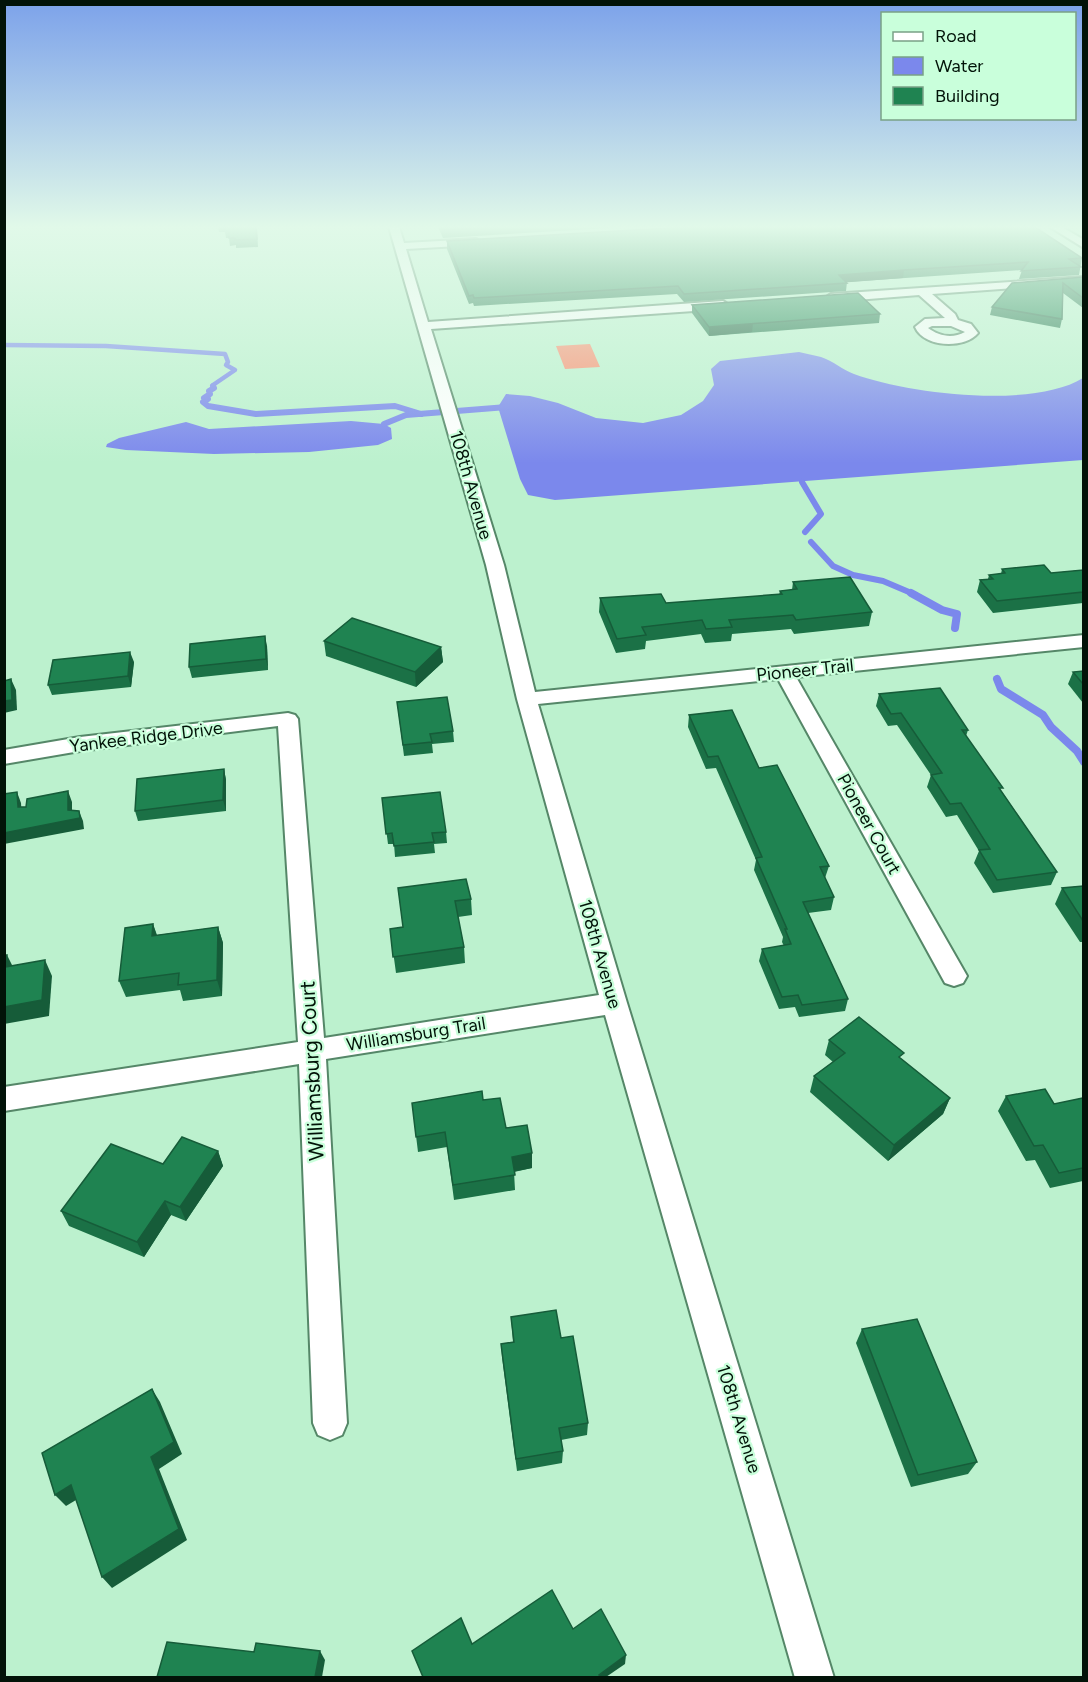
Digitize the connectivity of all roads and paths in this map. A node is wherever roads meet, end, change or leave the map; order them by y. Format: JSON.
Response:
{"nodes":[{"id":1,"x":417,"y":305,"type":"edge"},
{"id":2,"x":726,"y":305,"type":"edge"},
{"id":3,"x":938,"y":305,"type":"edge"},
{"id":4,"x":952,"y":322,"type":"dead end"},
{"id":5,"x":423,"y":326,"type":"junction"},
{"id":6,"x":1083,"y":641,"type":"edge"},
{"id":7,"x":784,"y":672,"type":"junction"},
{"id":8,"x":527,"y":699,"type":"junction"},
{"id":9,"x":288,"y":719,"type":"joint"},
{"id":10,"x":4,"y":757,"type":"edge"},
{"id":11,"x":954,"y":976,"type":"dead end"},
{"id":12,"x":614,"y":1003,"type":"junction"},
{"id":13,"x":312,"y":1051,"type":"junction"},
{"id":14,"x":4,"y":1099,"type":"edge"},
{"id":15,"x":330,"y":1423,"type":"dead end"},
{"id":16,"x":815,"y":1677,"type":"edge"}],
"edges":[{"from":1,"to":5,"type":"street","name":"108th Avenue"},
{"from":2,"to":5,"type":"street"},
{"from":3,"to":4,"type":"street"},
{"from":5,"to":8,"type":"street","name":"108th Avenue"},
{"from":6,"to":7,"type":"street","name":"Pioneer Trail"},
{"from":7,"to":8,"type":"street","name":"Pioneer Trail"},
{"from":7,"to":11,"type":"street","name":"Pioneer Court"},
{"from":8,"to":12,"type":"street","name":"108th Avenue"},
{"from":9,"to":10,"type":"street","name":"Yankee Ridge Drive"},
{"from":9,"to":13,"type":"street","name":"Williamsburg Court"},
{"from":12,"to":13,"type":"street","name":"Williamsburg Trail"},
{"from":12,"to":16,"type":"street","name":"108th Avenue"},
{"from":13,"to":14,"type":"street","name":"Williamsburg Trail"},
{"from":13,"to":15,"type":"street","name":"Williamsburg Court"}]}
